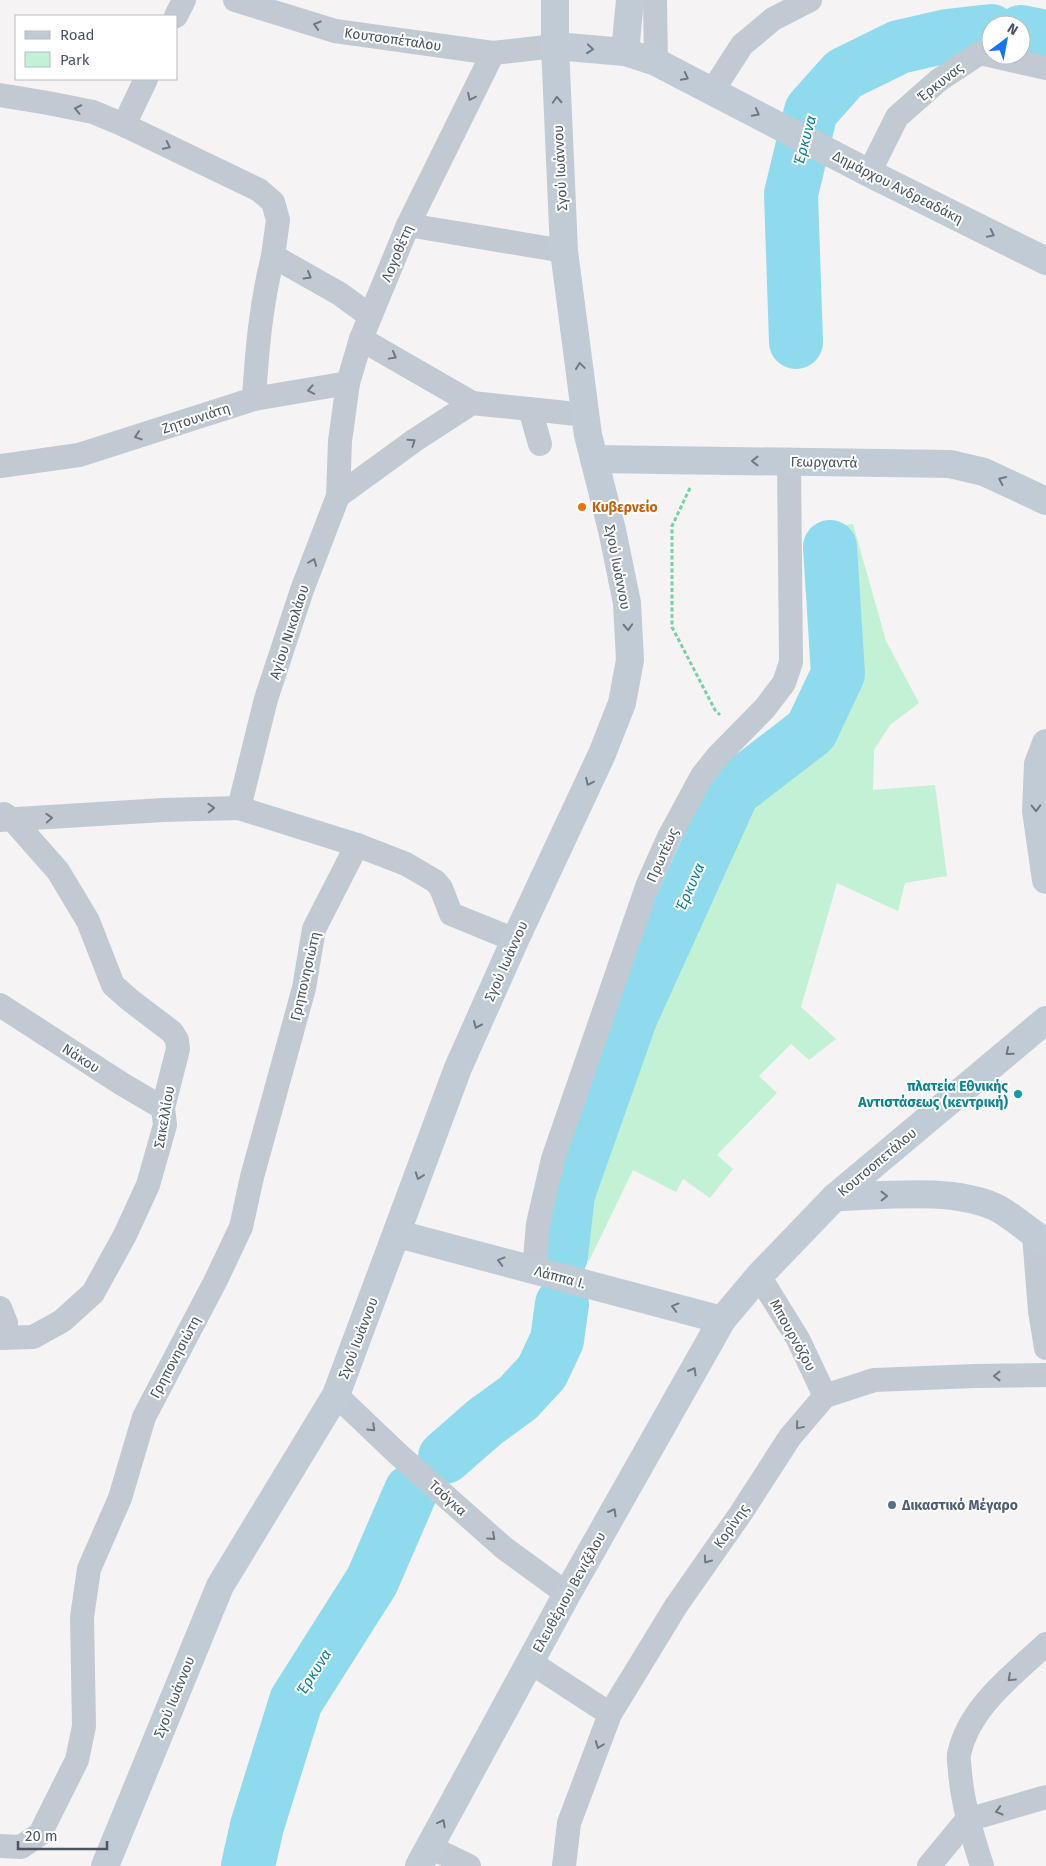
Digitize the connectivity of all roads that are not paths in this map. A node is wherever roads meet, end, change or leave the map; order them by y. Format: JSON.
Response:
{"nodes":[{"id":1,"x":184,"y":0,"type":"edge"},
{"id":2,"x":235,"y":0,"type":"edge"},
{"id":3,"x":555,"y":0,"type":"edge"},
{"id":4,"x":630,"y":0,"type":"edge"},
{"id":5,"x":656,"y":0,"type":"edge"},
{"id":6,"x":810,"y":0,"type":"edge"},
{"id":7,"x":176,"y":15,"type":"edge"},
{"id":8,"x":555,"y":46,"type":"junction"},
{"id":9,"x":625,"y":52,"type":"junction"},
{"id":10,"x":493,"y":53,"type":"junction"},
{"id":11,"x":656,"y":62,"type":"junction"},
{"id":12,"x":1046,"y":68,"type":"edge"},
{"id":13,"x":146,"y":80,"type":"edge"},
{"id":14,"x":713,"y":90,"type":"junction"},
{"id":15,"x":0,"y":96,"type":"edge"},
{"id":16,"x":124,"y":125,"type":"junction"},
{"id":17,"x":869,"y":173,"type":"junction"},
{"id":18,"x":408,"y":225,"type":"junction"},
{"id":19,"x":564,"y":251,"type":"junction"},
{"id":20,"x":273,"y":256,"type":"junction"},
{"id":21,"x":1046,"y":261,"type":"edge"},
{"id":22,"x":370,"y":316,"type":"junction"},
{"id":23,"x":361,"y":339,"type":"junction"},
{"id":24,"x":348,"y":383,"type":"junction"},
{"id":25,"x":254,"y":399,"type":"junction"},
{"id":26,"x":472,"y":403,"type":"junction"},
{"id":27,"x":530,"y":409,"type":"junction"},
{"id":28,"x":586,"y":415,"type":"junction"},
{"id":29,"x":540,"y":444,"type":"dead end"},
{"id":30,"x":594,"y":459,"type":"junction"},
{"id":31,"x":789,"y":461,"type":"junction"},
{"id":32,"x":0,"y":466,"type":"edge"},
{"id":33,"x":338,"y":496,"type":"junction"},
{"id":34,"x":1046,"y":501,"type":"edge"},
{"id":35,"x":1046,"y":743,"type":"edge"},
{"id":36,"x":239,"y":808,"type":"junction"},
{"id":37,"x":4,"y":817,"type":"edge"},
{"id":38,"x":357,"y":845,"type":"junction"},
{"id":39,"x":1046,"y":880,"type":"edge"},
{"id":40,"x":515,"y":940,"type":"junction"},
{"id":41,"x":0,"y":1005,"type":"edge"},
{"id":42,"x":1046,"y":1020,"type":"edge"},
{"id":43,"x":163,"y":1108,"type":"junction"},
{"id":44,"x":835,"y":1197,"type":"junction"},
{"id":45,"x":398,"y":1234,"type":"junction"},
{"id":46,"x":1040,"y":1238,"type":"edge"},
{"id":47,"x":534,"y":1270,"type":"junction"},
{"id":48,"x":759,"y":1276,"type":"junction"},
{"id":49,"x":0,"y":1308,"type":"edge"},
{"id":50,"x":722,"y":1320,"type":"junction"},
{"id":51,"x":2,"y":1338,"type":"edge"},
{"id":52,"x":1046,"y":1348,"type":"edge"},
{"id":53,"x":1046,"y":1375,"type":"edge"},
{"id":54,"x":336,"y":1395,"type":"junction"},
{"id":55,"x":824,"y":1396,"type":"junction"},
{"id":56,"x":567,"y":1594,"type":"junction"},
{"id":57,"x":1046,"y":1644,"type":"edge"},
{"id":58,"x":530,"y":1662,"type":"junction"},
{"id":59,"x":610,"y":1714,"type":"junction"},
{"id":60,"x":1046,"y":1798,"type":"edge"},
{"id":61,"x":968,"y":1820,"type":"junction"},
{"id":62,"x":0,"y":1846,"type":"edge"},
{"id":63,"x":424,"y":1856,"type":"edge"},
{"id":64,"x":104,"y":1866,"type":"edge"},
{"id":65,"x":469,"y":1866,"type":"edge"},
{"id":66,"x":564,"y":1866,"type":"edge"},
{"id":67,"x":929,"y":1866,"type":"edge"},
{"id":68,"x":982,"y":1866,"type":"edge"}],
"edges":[{"from":1,"to":7,"type":"street"},
{"from":10,"to":2,"type":"street","name":"Κουτσοπέταλου","one_way":true},
{"from":3,"to":8,"type":"main road","name":"Σγού Ιωάννου"},
{"from":4,"to":9,"type":"main road"},
{"from":5,"to":11,"type":"street"},
{"from":6,"to":14,"type":"street"},
{"from":8,"to":9,"type":"main road","name":"Δημάρχου Ανδρεαδάκη","one_way":true},
{"from":8,"to":10,"type":"street","name":"Κουτσοπέταλου"},
{"from":19,"to":8,"type":"main road","name":"Σγού Ιωάννου","one_way":true},
{"from":9,"to":11,"type":"main road","name":"Δημάρχου Ανδρεαδάκη"},
{"from":10,"to":18,"type":"street","name":"Λογοθέτη","one_way":true},
{"from":11,"to":14,"type":"main road","name":"Δημάρχου Ανδρεαδάκη","one_way":true},
{"from":12,"to":17,"type":"street","name":"Έρκυνας"},
{"from":13,"to":16,"type":"street"},
{"from":14,"to":17,"type":"main road","name":"Δημάρχου Ανδρεαδάκη","one_way":true},
{"from":16,"to":15,"type":"street","one_way":true},
{"from":16,"to":20,"type":"street","one_way":true},
{"from":17,"to":21,"type":"main road","name":"Δημάρχου Ανδρεαδάκη","one_way":true},
{"from":18,"to":19,"type":"street"},
{"from":18,"to":22,"type":"street","name":"Λογοθέτη"},
{"from":28,"to":19,"type":"main road","name":"Σγού Ιωάννου","one_way":true},
{"from":20,"to":22,"type":"street","one_way":true},
{"from":20,"to":25,"type":"street"},
{"from":22,"to":23,"type":"street","name":"Λογοθέτη"},
{"from":23,"to":24,"type":"street"},
{"from":23,"to":26,"type":"street","one_way":true},
{"from":24,"to":25,"type":"street","name":"Ζητουνιάτη","one_way":true},
{"from":24,"to":33,"type":"street"},
{"from":25,"to":32,"type":"street","name":"Ζητουνιάτη","one_way":true},
{"from":26,"to":27,"type":"street"},
{"from":33,"to":26,"type":"street","one_way":true},
{"from":27,"to":28,"type":"street"},
{"from":27,"to":29,"type":"street"},
{"from":28,"to":30,"type":"main road","name":"Σγού Ιωάννου"},
{"from":31,"to":30,"type":"main road","name":"Γεωργαντά","one_way":true},
{"from":30,"to":40,"type":"main road","name":"Σγού Ιωάννου","one_way":true},
{"from":34,"to":31,"type":"main road","name":"Γεωργαντά","one_way":true},
{"from":31,"to":47,"type":"street","name":"Πρωτέως"},
{"from":36,"to":33,"type":"street","name":"Αγίου Νικολάου","one_way":true},
{"from":35,"to":39,"type":"main road","one_way":true},
{"from":37,"to":36,"type":"street","one_way":true},
{"from":36,"to":38,"type":"street"},
{"from":37,"to":43,"type":"street","name":"Σακελλίου"},
{"from":38,"to":40,"type":"street"},
{"from":38,"to":62,"type":"street","name":"Γρηπονησιώτη"},
{"from":40,"to":45,"type":"main road","name":"Σγού Ιωάννου","one_way":true},
{"from":41,"to":43,"type":"street","name":"Νάκου"},
{"from":42,"to":44,"type":"main road","name":"Κουτσοπετάλου","one_way":true},
{"from":43,"to":51,"type":"street","name":"Σακελλίου"},
{"from":44,"to":46,"type":"main road","one_way":true},
{"from":44,"to":48,"type":"main road","name":"Κουτσοπετάλου"},
{"from":47,"to":45,"type":"main road","name":"Λάππα Ι.","one_way":true},
{"from":45,"to":54,"type":"main road","name":"Σγού Ιωάννου"},
{"from":46,"to":52,"type":"street"},
{"from":50,"to":47,"type":"main road","name":"Λάππα Ι.","one_way":true},
{"from":48,"to":50,"type":"main road","name":"Κουτσοπετάλου"},
{"from":48,"to":55,"type":"street","name":"Μπουρνόζου"},
{"from":49,"to":51,"type":"street"},
{"from":56,"to":50,"type":"main road","name":"Ελευθέριου Βενιζέλου","one_way":true},
{"from":53,"to":55,"type":"street","one_way":true},
{"from":54,"to":56,"type":"street","name":"Τσόγκα","one_way":true},
{"from":54,"to":64,"type":"main road","name":"Σγού Ιωάννου"},
{"from":55,"to":59,"type":"street","name":"Κορίνης","one_way":true},
{"from":56,"to":58,"type":"main road","name":"Ελευθέριου Βενιζέλου"},
{"from":57,"to":61,"type":"street","one_way":true},
{"from":58,"to":59,"type":"street"},
{"from":63,"to":58,"type":"main road","name":"Ελευθέριου Βενιζέλου","one_way":true},
{"from":59,"to":66,"type":"street","name":"Κορίνης","one_way":true},
{"from":60,"to":61,"type":"street","one_way":true},
{"from":61,"to":67,"type":"street"},
{"from":61,"to":68,"type":"street"},
{"from":63,"to":65,"type":"street"}]}
